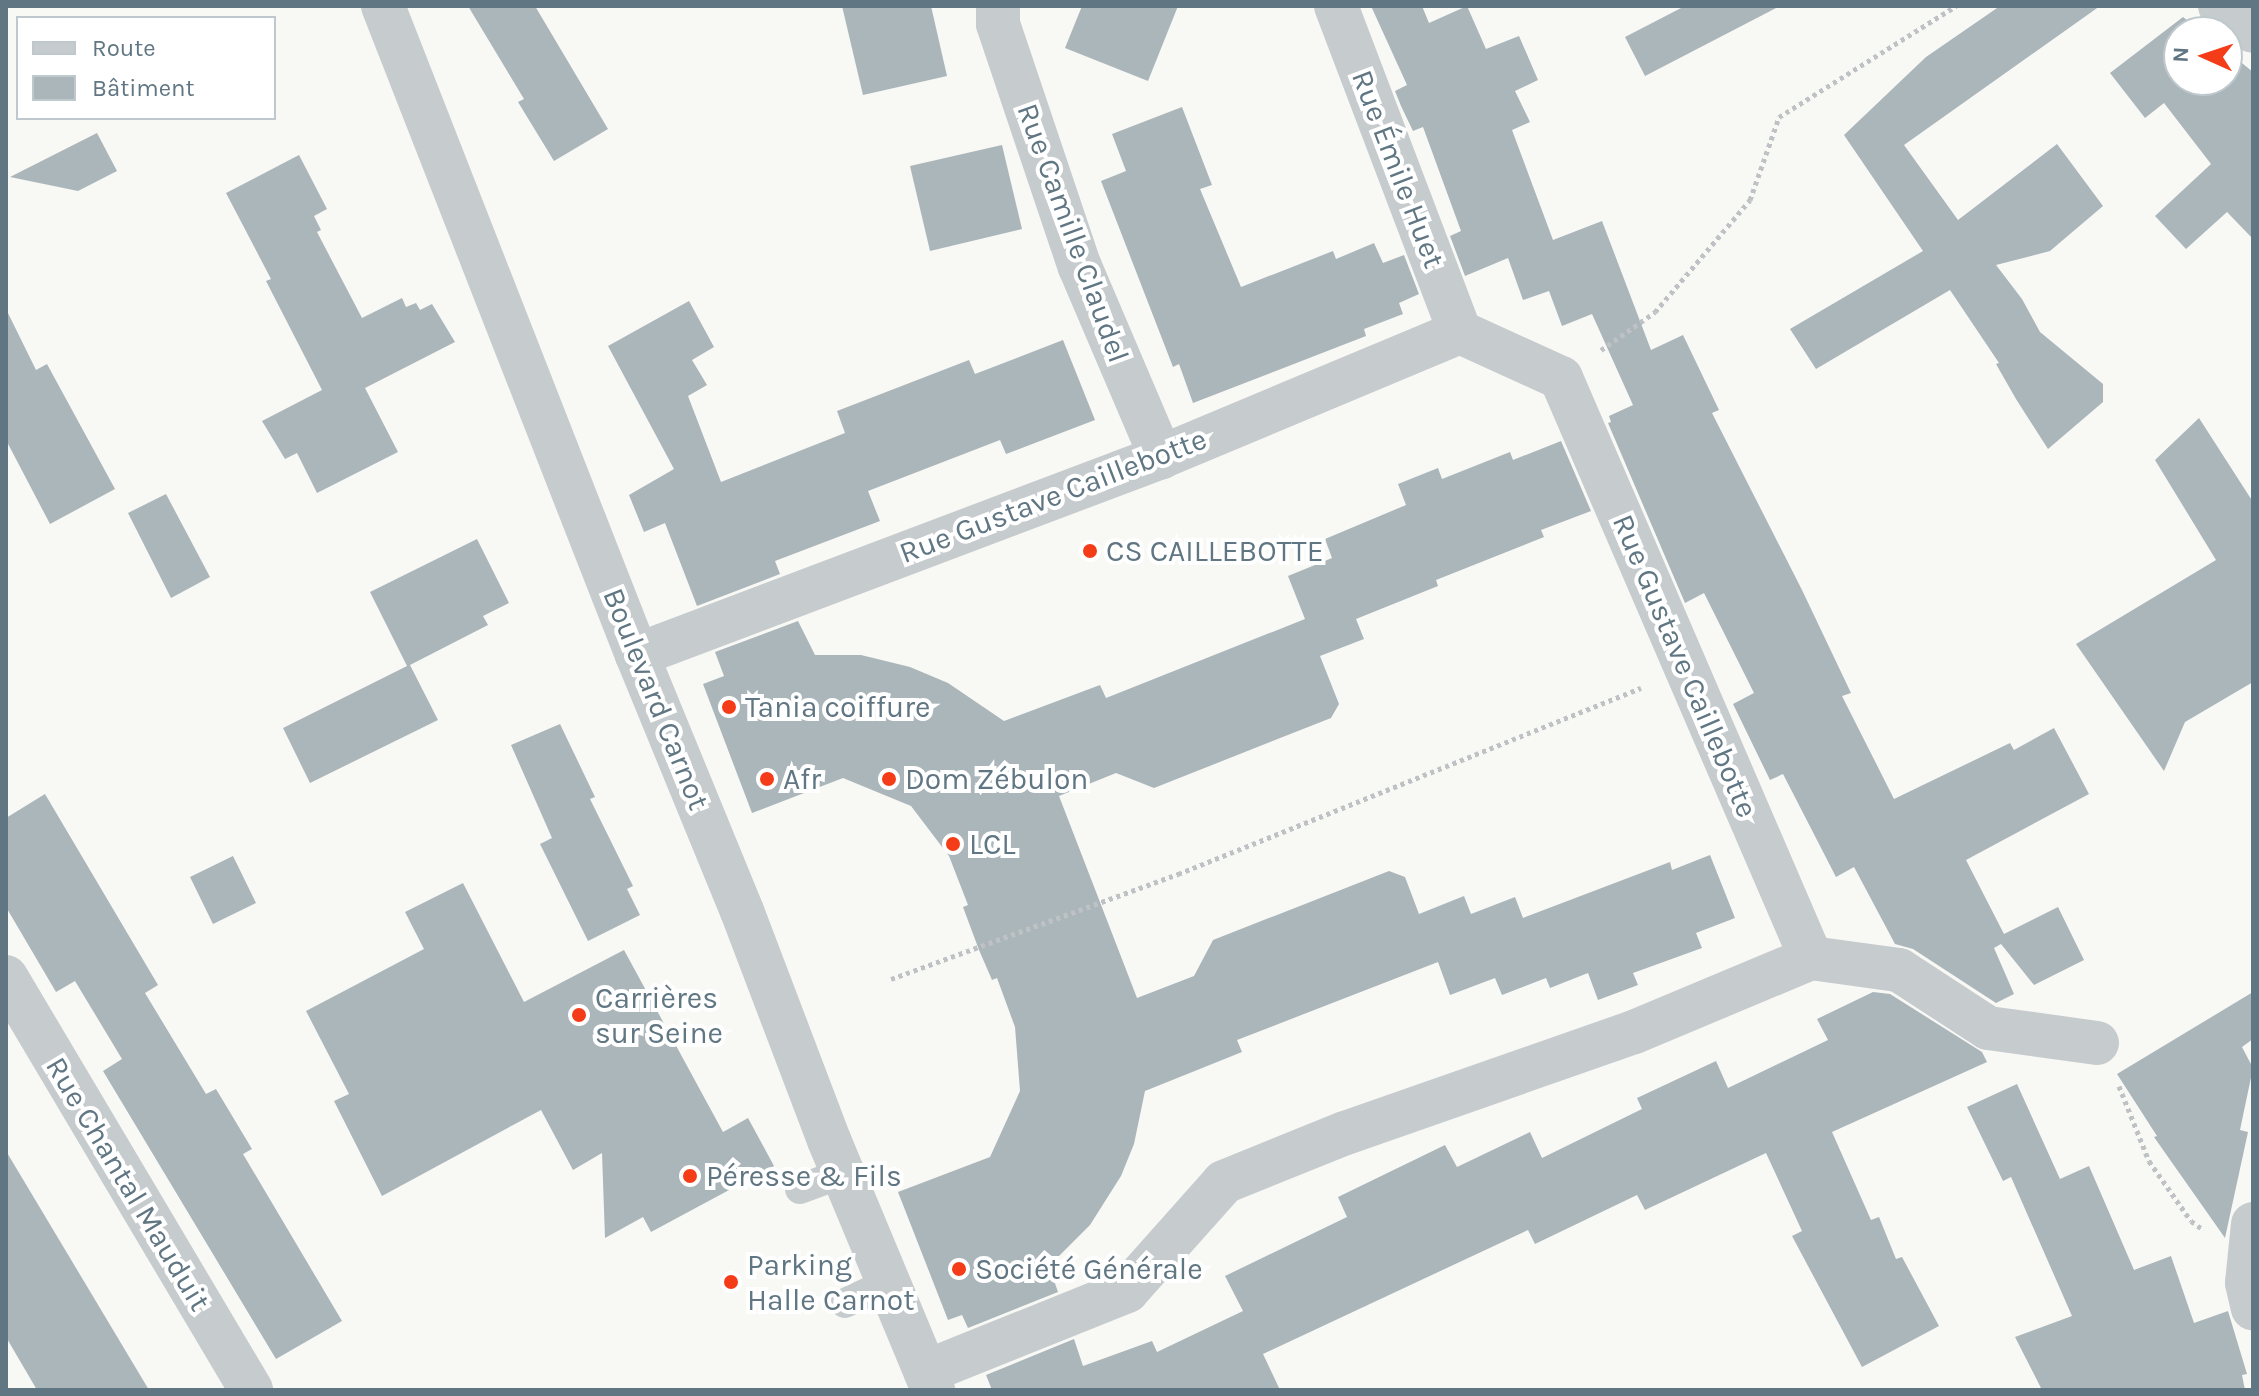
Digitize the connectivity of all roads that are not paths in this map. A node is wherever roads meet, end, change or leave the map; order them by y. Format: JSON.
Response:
{"nodes":[{"id":1,"x":383,"y":6,"type":"edge"},
{"id":2,"x":998,"y":6,"type":"edge"},
{"id":3,"x":1336,"y":6,"type":"edge"},
{"id":4,"x":2220,"y":6,"type":"edge"},
{"id":5,"x":2253,"y":31,"type":"edge"},
{"id":6,"x":1460,"y":332,"type":"junction"},
{"id":7,"x":1161,"y":457,"type":"junction"},
{"id":8,"x":637,"y":655,"type":"junction"},
{"id":9,"x":1811,"y":958,"type":"junction"},
{"id":10,"x":6,"y":977,"type":"edge"},
{"id":11,"x":2097,"y":1043,"type":"road end"},
{"id":12,"x":843,"y":1173,"type":"junction"},
{"id":13,"x":800,"y":1189,"type":"dead end"},
{"id":14,"x":2251,"y":1244,"type":"edge"},
{"id":15,"x":888,"y":1283,"type":"junction"},
{"id":16,"x":845,"y":1303,"type":"dead end"},
{"id":17,"x":2253,"y":1308,"type":"edge"},
{"id":18,"x":929,"y":1381,"type":"edge"},
{"id":19,"x":251,"y":1390,"type":"edge"}],
"edges":[{"from":1,"to":8,"type":"street","name":"Boulevard Carnot"},
{"from":2,"to":7,"type":"street","name":"Rue Camille Claudel"},
{"from":3,"to":6,"type":"street","name":"Rue Émile Huet"},
{"from":4,"to":5,"type":"street"},
{"from":6,"to":7,"type":"street","name":"Rue Gustave Caillebotte"},
{"from":6,"to":9,"type":"street","name":"Rue Gustave Caillebotte"},
{"from":7,"to":8,"type":"street","name":"Rue Gustave Caillebotte"},
{"from":8,"to":12,"type":"street","name":"Boulevard Carnot"},
{"from":9,"to":11,"type":"street"},
{"from":9,"to":18,"type":"street"},
{"from":10,"to":19,"type":"street","name":"Rue Chantal Mauduit"},
{"from":12,"to":13,"type":"lane"},
{"from":12,"to":15,"type":"street","name":"Boulevard Carnot"},
{"from":14,"to":17,"type":"street"},
{"from":15,"to":16,"type":"lane"},
{"from":15,"to":18,"type":"street","name":"Boulevard Carnot"}]}
